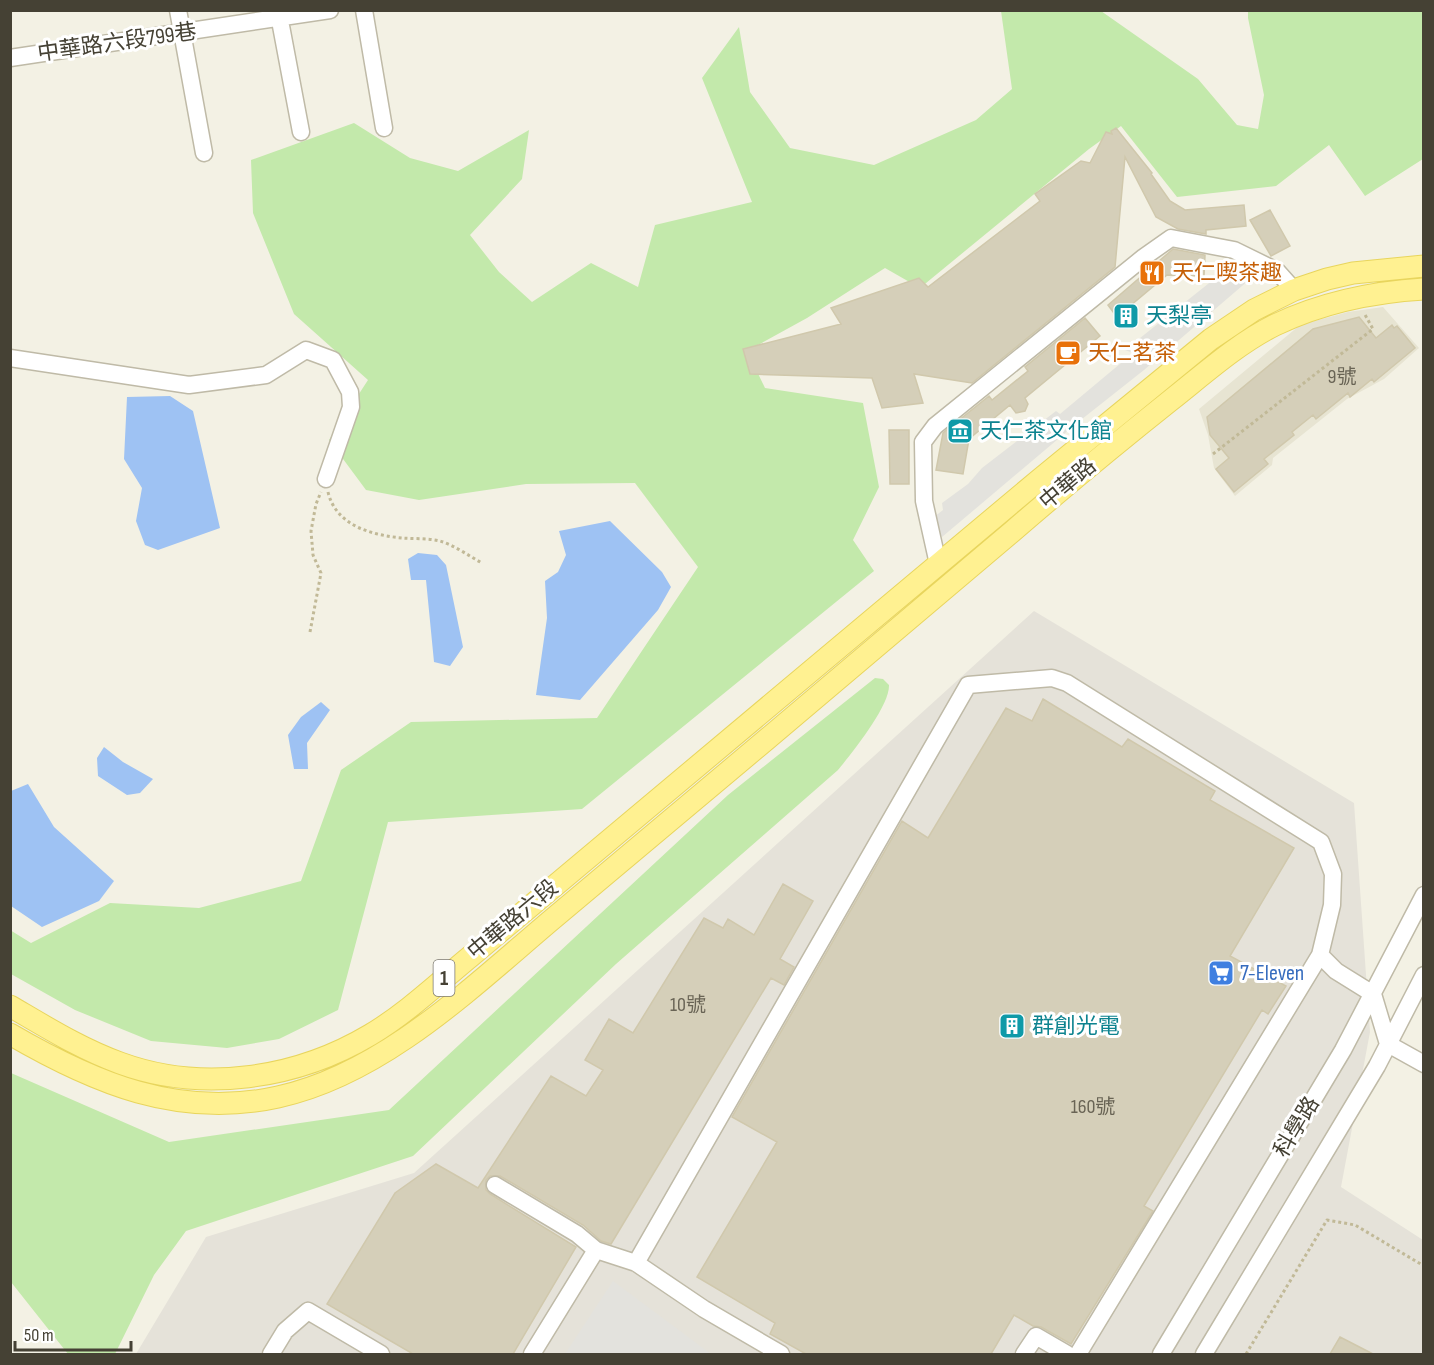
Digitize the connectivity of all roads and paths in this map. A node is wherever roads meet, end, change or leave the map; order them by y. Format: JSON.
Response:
{"nodes":[{"id":1,"x":178,"y":10,"type":"edge"},
{"id":2,"x":330,"y":10,"type":"edge"},
{"id":3,"x":364,"y":10,"type":"edge"},
{"id":4,"x":278,"y":15,"type":"edge"},
{"id":5,"x":181,"y":34,"type":"junction"},
{"id":6,"x":10,"y":58,"type":"edge"},
{"id":7,"x":384,"y":128,"type":"dead end"},
{"id":8,"x":301,"y":132,"type":"dead end"},
{"id":9,"x":204,"y":153,"type":"dead end"},
{"id":10,"x":1424,"y":266,"type":"edge"},
{"id":11,"x":1424,"y":289,"type":"edge"},
{"id":12,"x":1294,"y":290,"type":"junction"},
{"id":13,"x":1355,"y":299,"type":"junction"},
{"id":14,"x":10,"y":358,"type":"edge"},
{"id":15,"x":1125,"y":424,"type":"junction"},
{"id":16,"x":1214,"y":454,"type":"dead end"},
{"id":17,"x":326,"y":479,"type":"junction"},
{"id":18,"x":482,"y":563,"type":"dead end"},
{"id":19,"x":938,"y":564,"type":"junction"},
{"id":20,"x":920,"y":580,"type":"junction"},
{"id":21,"x":934,"y":598,"type":"junction"},
{"id":22,"x":310,"y":632,"type":"dead end"},
{"id":23,"x":810,"y":672,"type":"joint"},
{"id":24,"x":807,"y":706,"type":"joint"},
{"id":25,"x":1424,"y":895,"type":"edge"},
{"id":26,"x":1320,"y":955,"type":"junction"},
{"id":27,"x":1424,"y":975,"type":"edge"},
{"id":28,"x":1373,"y":994,"type":"junction"},
{"id":29,"x":10,"y":1006,"type":"edge"},
{"id":30,"x":10,"y":1034,"type":"edge"},
{"id":31,"x":1388,"y":1044,"type":"junction"},
{"id":32,"x":1424,"y":1064,"type":"edge"},
{"id":33,"x":495,"y":1185,"type":"dead end"},
{"id":34,"x":596,"y":1250,"type":"junction"},
{"id":35,"x":636,"y":1263,"type":"junction"},
{"id":36,"x":1424,"y":1266,"type":"edge"},
{"id":37,"x":271,"y":1354,"type":"edge"},
{"id":38,"x":381,"y":1354,"type":"edge"},
{"id":39,"x":532,"y":1354,"type":"edge"},
{"id":40,"x":781,"y":1354,"type":"edge"},
{"id":41,"x":1024,"y":1354,"type":"edge"},
{"id":42,"x":1067,"y":1354,"type":"edge"},
{"id":43,"x":1078,"y":1354,"type":"edge"},
{"id":44,"x":1161,"y":1354,"type":"edge"},
{"id":45,"x":1204,"y":1354,"type":"edge"},
{"id":46,"x":1246,"y":1354,"type":"edge"}],
"edges":[{"from":1,"to":5,"type":"street"},
{"from":2,"to":4,"type":"street","name":"中華路六段799巷"},
{"from":3,"to":7,"type":"street"},
{"from":4,"to":5,"type":"street","name":"中華路六段799巷"},
{"from":4,"to":8,"type":"street"},
{"from":5,"to":6,"type":"street","name":"中華路六段799巷"},
{"from":5,"to":9,"type":"street"},
{"from":10,"to":12,"type":"main road","name":"中華路","number":"1"},
{"from":11,"to":13,"type":"main road","name":"中華路","number":"1"},
{"from":12,"to":15,"type":"main road","name":"中華路","number":"1"},
{"from":12,"to":19,"type":"street"},
{"from":13,"to":15,"type":"main road","name":"中華路","number":"1"},
{"from":13,"to":16,"type":"path"},
{"from":14,"to":17,"type":"street"},
{"from":15,"to":19,"type":"main road","name":"中華路","number":"1"},
{"from":15,"to":21,"type":"main road","name":"中華路","number":"1"},
{"from":17,"to":18,"type":"path"},
{"from":17,"to":22,"type":"path"},
{"from":19,"to":20,"type":"main road","name":"中華路","number":"1"},
{"from":20,"to":21,"type":"street"},
{"from":20,"to":23,"type":"main road","name":"中華路","number":"1"},
{"from":21,"to":24,"type":"main road","name":"中華路","number":"1"},
{"from":23,"to":29,"type":"main road","name":"中華路六段","number":"1"},
{"from":24,"to":30,"type":"main road","name":"中華路六段","number":"1"},
{"from":25,"to":28,"type":"street","name":"科學路"},
{"from":26,"to":28,"type":"street"},
{"from":26,"to":35,"type":"street"},
{"from":26,"to":43,"type":"street"},
{"from":27,"to":31,"type":"street","name":"科學路"},
{"from":28,"to":31,"type":"street"},
{"from":28,"to":44,"type":"street","name":"科學路"},
{"from":31,"to":32,"type":"street"},
{"from":31,"to":45,"type":"street","name":"科學路"},
{"from":33,"to":34,"type":"street"},
{"from":34,"to":35,"type":"street"},
{"from":34,"to":39,"type":"street"},
{"from":35,"to":40,"type":"street"},
{"from":36,"to":46,"type":"path"},
{"from":37,"to":38,"type":"street"},
{"from":41,"to":42,"type":"street"}]}
